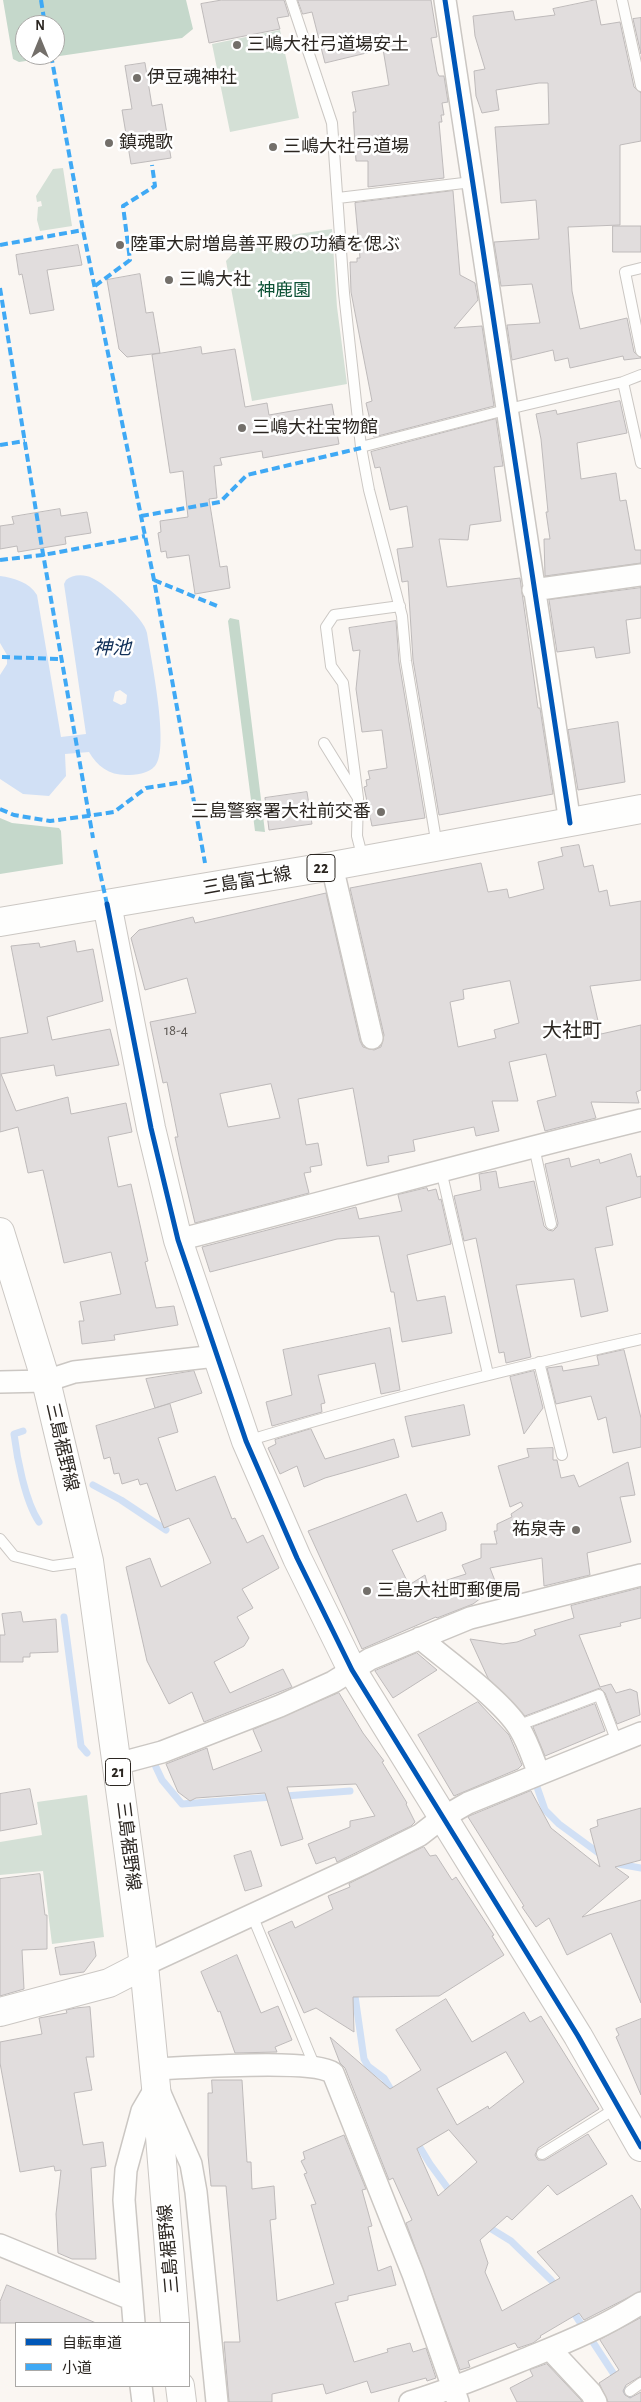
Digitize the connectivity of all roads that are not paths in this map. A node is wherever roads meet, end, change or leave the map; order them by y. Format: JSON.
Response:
{"nodes":[{"id":1,"x":291,"y":0,"type":"edge"},
{"id":2,"x":445,"y":0,"type":"edge"},
{"id":3,"x":622,"y":0,"type":"edge"},
{"id":4,"x":641,"y":86,"type":"edge"},
{"id":5,"x":472,"y":182,"type":"junction"},
{"id":6,"x":338,"y":198,"type":"junction"},
{"id":7,"x":641,"y":268,"type":"edge"},
{"id":8,"x":641,"y":352,"type":"edge"},
{"id":9,"x":641,"y":375,"type":"edge"},
{"id":10,"x":622,"y":382,"type":"junction"},
{"id":11,"x":506,"y":410,"type":"junction"},
{"id":12,"x":361,"y":446,"type":"junction"},
{"id":13,"x":641,"y":463,"type":"edge"},
{"id":14,"x":641,"y":575,"type":"edge"},
{"id":15,"x":533,"y":590,"type":"junction"},
{"id":16,"x":400,"y":606,"type":"junction"},
{"id":17,"x":324,"y":743,"type":"dead end"},
{"id":18,"x":358,"y":798,"type":"junction"},
{"id":19,"x":641,"y":809,"type":"edge"},
{"id":20,"x":570,"y":823,"type":"junction"},
{"id":21,"x":438,"y":847,"type":"junction"},
{"id":22,"x":363,"y":859,"type":"junction"},
{"id":23,"x":332,"y":866,"type":"junction"},
{"id":24,"x":107,"y":904,"type":"junction"},
{"id":25,"x":0,"y":922,"type":"edge"},
{"id":26,"x":372,"y":1038,"type":"dead end"},
{"id":27,"x":641,"y":1120,"type":"edge"},
{"id":28,"x":534,"y":1147,"type":"junction"},
{"id":29,"x":441,"y":1170,"type":"junction"},
{"id":30,"x":551,"y":1224,"type":"dead end"},
{"id":31,"x":0,"y":1232,"type":"edge"},
{"id":32,"x":178,"y":1240,"type":"junction"},
{"id":33,"x":641,"y":1339,"type":"edge"},
{"id":34,"x":216,"y":1356,"type":"junction"},
{"id":35,"x":539,"y":1362,"type":"junction"},
{"id":36,"x":488,"y":1374,"type":"junction"},
{"id":37,"x":46,"y":1381,"type":"junction"},
{"id":38,"x":0,"y":1382,"type":"edge"},
{"id":39,"x":246,"y":1441,"type":"junction"},
{"id":40,"x":562,"y":1455,"type":"dead end"},
{"id":41,"x":0,"y":1539,"type":"edge"},
{"id":42,"x":89,"y":1561,"type":"junction"},
{"id":43,"x":641,"y":1575,"type":"edge"},
{"id":44,"x":420,"y":1638,"type":"junction"},
{"id":45,"x":352,"y":1670,"type":"junction"},
{"id":46,"x":517,"y":1726,"type":"junction"},
{"id":47,"x":641,"y":1733,"type":"edge"},
{"id":48,"x":617,"y":1742,"type":"junction"},
{"id":49,"x":117,"y":1764,"type":"junction"},
{"id":50,"x":539,"y":1774,"type":"junction"},
{"id":51,"x":442,"y":1818,"type":"junction"},
{"id":52,"x":252,"y":1915,"type":"junction"},
{"id":53,"x":144,"y":1965,"type":"junction"},
{"id":54,"x":0,"y":2012,"type":"edge"},
{"id":55,"x":315,"y":2066,"type":"junction"},
{"id":56,"x":155,"y":2078,"type":"junction"},
{"id":57,"x":629,"y":2115,"type":"edge"},
{"id":58,"x":641,"y":2146,"type":"edge"},
{"id":59,"x":542,"y":2154,"type":"dead end"},
{"id":60,"x":0,"y":2245,"type":"edge"},
{"id":61,"x":131,"y":2299,"type":"junction"},
{"id":62,"x":641,"y":2303,"type":"edge"},
{"id":63,"x":134,"y":2322,"type":"edge"},
{"id":64,"x":175,"y":2322,"type":"edge"},
{"id":65,"x":550,"y":2349,"type":"junction"},
{"id":66,"x":641,"y":2383,"type":"edge"},
{"id":67,"x":141,"y":2387,"type":"edge"},
{"id":68,"x":180,"y":2387,"type":"edge"},
{"id":69,"x":630,"y":2391,"type":"dead end"},
{"id":70,"x":456,"y":2395,"type":"edge"},
{"id":71,"x":143,"y":2402,"type":"edge"},
{"id":72,"x":182,"y":2402,"type":"edge"},
{"id":73,"x":217,"y":2402,"type":"edge"},
{"id":74,"x":410,"y":2402,"type":"edge"},
{"id":75,"x":596,"y":2402,"type":"edge"}],
"edges":[{"from":1,"to":6,"type":"lane"},
{"from":2,"to":5,"type":"street"},
{"from":3,"to":4,"type":"lane"},
{"from":5,"to":6,"type":"lane"},
{"from":5,"to":11,"type":"street"},
{"from":6,"to":12,"type":"lane"},
{"from":7,"to":8,"type":"lane"},
{"from":9,"to":10,"type":"lane"},
{"from":10,"to":11,"type":"lane"},
{"from":10,"to":13,"type":"lane"},
{"from":11,"to":12,"type":"lane"},
{"from":11,"to":15,"type":"street"},
{"from":12,"to":16,"type":"lane"},
{"from":14,"to":15,"type":"street"},
{"from":15,"to":20,"type":"street"},
{"from":16,"to":18,"type":"lane"},
{"from":16,"to":21,"type":"lane"},
{"from":17,"to":18,"type":"lane"},
{"from":18,"to":22,"type":"lane"},
{"from":19,"to":20,"type":"main road","name":"三島富士線","number":"22"},
{"from":20,"to":21,"type":"main road","name":"三島富士線","number":"22"},
{"from":21,"to":22,"type":"main road","name":"三島富士線","number":"22"},
{"from":22,"to":23,"type":"main road","name":"三島富士線","number":"22"},
{"from":23,"to":24,"type":"main road","name":"三島富士線","number":"22"},
{"from":23,"to":26,"type":"street"},
{"from":24,"to":25,"type":"main road","name":"三島富士線","number":"22"},
{"from":24,"to":32,"type":"main road"},
{"from":27,"to":28,"type":"street"},
{"from":28,"to":29,"type":"street"},
{"from":28,"to":30,"type":"lane"},
{"from":29,"to":32,"type":"street"},
{"from":29,"to":36,"type":"lane"},
{"from":31,"to":37,"type":"main road","name":"三島裾野線","number":"21"},
{"from":32,"to":34,"type":"main road"},
{"from":33,"to":35,"type":"lane"},
{"from":34,"to":37,"type":"street"},
{"from":34,"to":39,"type":"main road"},
{"from":35,"to":36,"type":"lane"},
{"from":35,"to":40,"type":"lane"},
{"from":36,"to":39,"type":"lane"},
{"from":37,"to":38,"type":"street"},
{"from":37,"to":42,"type":"main road","name":"三島裾野線","number":"21"},
{"from":39,"to":45,"type":"main road"},
{"from":41,"to":42,"type":"lane"},
{"from":42,"to":49,"type":"main road","name":"三島裾野線","number":"21"},
{"from":43,"to":44,"type":"street"},
{"from":44,"to":45,"type":"street"},
{"from":44,"to":46,"type":"street"},
{"from":45,"to":49,"type":"street"},
{"from":45,"to":51,"type":"main road"},
{"from":46,"to":48,"type":"lane"},
{"from":46,"to":50,"type":"street"},
{"from":47,"to":48,"type":"street"},
{"from":48,"to":50,"type":"street"},
{"from":49,"to":53,"type":"main road","name":"三島裾野線","number":"21"},
{"from":50,"to":51,"type":"street"},
{"from":51,"to":52,"type":"street"},
{"from":51,"to":57,"type":"main road"},
{"from":52,"to":53,"type":"street"},
{"from":52,"to":55,"type":"lane"},
{"from":53,"to":54,"type":"main road"},
{"from":53,"to":56,"type":"main road","name":"三島裾野線","number":"21"},
{"from":55,"to":56,"type":"street"},
{"from":55,"to":70,"type":"street"},
{"from":56,"to":61,"type":"street"},
{"from":56,"to":64,"type":"main road","name":"三島裾野線","number":"21"},
{"from":56,"to":73,"type":"street"},
{"from":57,"to":58,"type":"main road"},
{"from":57,"to":59,"type":"lane"},
{"from":60,"to":61,"type":"street"},
{"from":61,"to":63,"type":"street"},
{"from":62,"to":65,"type":"street"},
{"from":65,"to":70,"type":"street"},
{"from":65,"to":75,"type":"street"},
{"from":66,"to":69,"type":"lane"},
{"from":67,"to":71,"type":"street"},
{"from":68,"to":72,"type":"main road"},
{"from":70,"to":74,"type":"street"}]}
